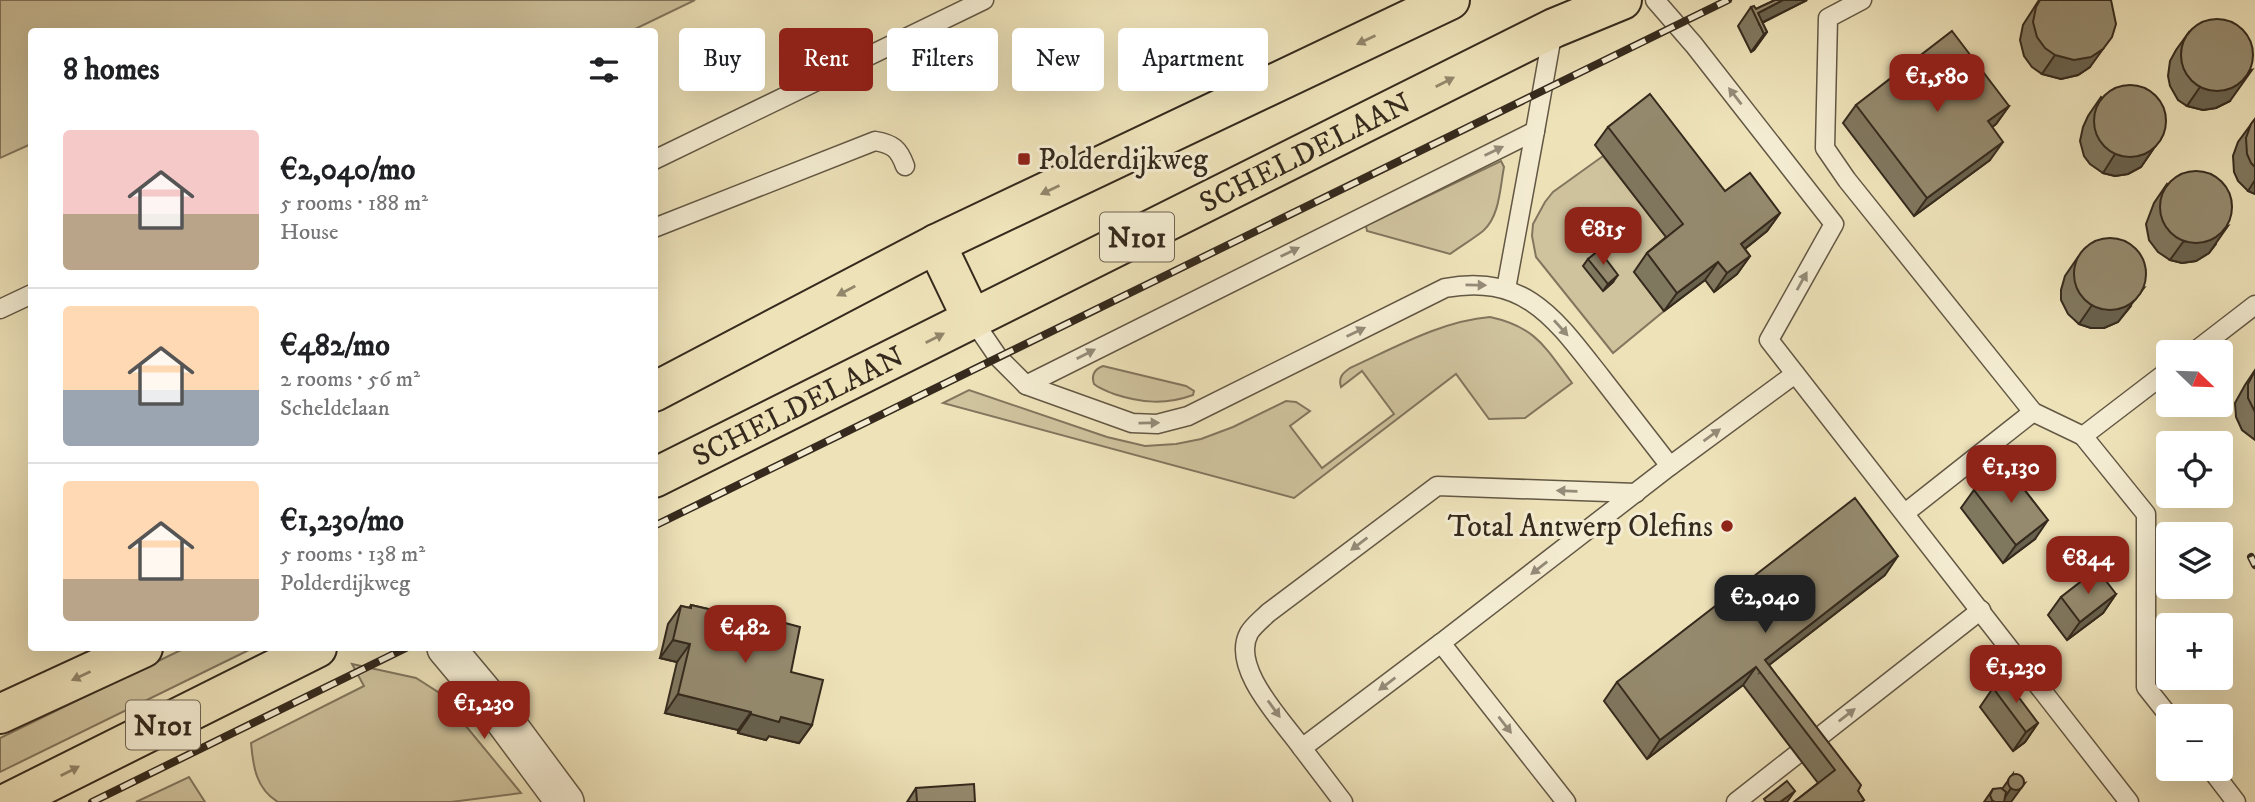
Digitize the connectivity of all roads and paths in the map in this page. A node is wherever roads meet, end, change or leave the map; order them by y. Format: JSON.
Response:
{"nodes":[{"id":1,"x":984,"y":0,"type":"edge"},
{"id":2,"x":1450,"y":0,"type":"edge"},
{"id":3,"x":1622,"y":0,"type":"edge"},
{"id":4,"x":1655,"y":0,"type":"edge"},
{"id":5,"x":1862,"y":0,"type":"edge"},
{"id":6,"x":1554,"y":28,"type":"junction"},
{"id":7,"x":1535,"y":131,"type":"junction"},
{"id":8,"x":658,"y":158,"type":"edge"},
{"id":9,"x":905,"y":166,"type":"dead end"},
{"id":10,"x":658,"y":226,"type":"edge"},
{"id":11,"x":936,"y":244,"type":"junction"},
{"id":12,"x":1506,"y":289,"type":"junction"},
{"id":13,"x":28,"y":296,"type":"edge"},
{"id":14,"x":2255,"y":305,"type":"edge"},
{"id":15,"x":0,"y":309,"type":"edge"},
{"id":16,"x":972,"y":319,"type":"junction"},
{"id":17,"x":2210,"y":340,"type":"edge"},
{"id":18,"x":1795,"y":374,"type":"junction"},
{"id":19,"x":2156,"y":380,"type":"edge"},
{"id":20,"x":1026,"y":385,"type":"junction"},
{"id":21,"x":658,"y":390,"type":"edge"},
{"id":22,"x":2033,"y":412,"type":"junction"},
{"id":23,"x":2083,"y":436,"type":"junction"},
{"id":24,"x":1670,"y":466,"type":"junction"},
{"id":25,"x":658,"y":476,"type":"edge"},
{"id":26,"x":1636,"y":493,"type":"junction"},
{"id":27,"x":1905,"y":513,"type":"junction"},
{"id":28,"x":1981,"y":610,"type":"junction"},
{"id":29,"x":1441,"y":643,"type":"junction"},
{"id":30,"x":136,"y":651,"type":"edge"},
{"id":31,"x":311,"y":651,"type":"edge"},
{"id":32,"x":449,"y":651,"type":"edge"},
{"id":33,"x":2159,"y":704,"type":"edge"},
{"id":34,"x":0,"y":714,"type":"edge"},
{"id":35,"x":1302,"y":748,"type":"junction"},
{"id":36,"x":2220,"y":781,"type":"edge"},
{"id":37,"x":9,"y":802,"type":"edge"},
{"id":38,"x":565,"y":802,"type":"edge"},
{"id":39,"x":1343,"y":802,"type":"edge"},
{"id":40,"x":1566,"y":802,"type":"edge"},
{"id":41,"x":1736,"y":802,"type":"edge"},
{"id":42,"x":2129,"y":802,"type":"edge"},
{"id":43,"x":2236,"y":802,"type":"edge"}],
"edges":[{"from":1,"to":8,"type":"lane"},
{"from":2,"to":11,"type":"main road","number":"N101","one_way":true},
{"from":3,"to":6,"type":"main road","name":"SCHELDELAAN","number":"N101"},
{"from":18,"to":4,"type":"lane","one_way":true},
{"from":5,"to":22,"type":"lane"},
{"from":6,"to":7,"type":"lane"},
{"from":16,"to":6,"type":"main road","name":"SCHELDELAAN","number":"N101","one_way":true},
{"from":7,"to":12,"type":"lane"},
{"from":20,"to":7,"type":"lane","one_way":true},
{"from":9,"to":10,"type":"lane"},
{"from":11,"to":16,"type":"main road"},
{"from":11,"to":21,"type":"main road","number":"N101","one_way":true},
{"from":20,"to":12,"type":"lane","one_way":true},
{"from":12,"to":24,"type":"lane","one_way":true},
{"from":13,"to":15,"type":"lane"},
{"from":14,"to":17,"type":"lane"},
{"from":16,"to":20,"type":"lane"},
{"from":25,"to":16,"type":"main road","name":"SCHELDELAAN","number":"N101","one_way":true},
{"from":24,"to":18,"type":"lane","one_way":true},
{"from":18,"to":27,"type":"lane"},
{"from":19,"to":23,"type":"lane"},
{"from":22,"to":23,"type":"lane"},
{"from":22,"to":27,"type":"lane"},
{"from":23,"to":33,"type":"lane"},
{"from":24,"to":26,"type":"lane"},
{"from":26,"to":29,"type":"lane","one_way":true},
{"from":26,"to":35,"type":"lane","one_way":true},
{"from":27,"to":28,"type":"lane"},
{"from":41,"to":28,"type":"lane","one_way":true},
{"from":28,"to":42,"type":"lane"},
{"from":29,"to":35,"type":"lane","one_way":true},
{"from":29,"to":40,"type":"lane","one_way":true},
{"from":30,"to":34,"type":"main road","number":"N101","one_way":true},
{"from":37,"to":31,"type":"main road","number":"N101","one_way":true},
{"from":32,"to":38,"type":"street"},
{"from":35,"to":39,"type":"lane"},
{"from":36,"to":43,"type":"lane"}]}
